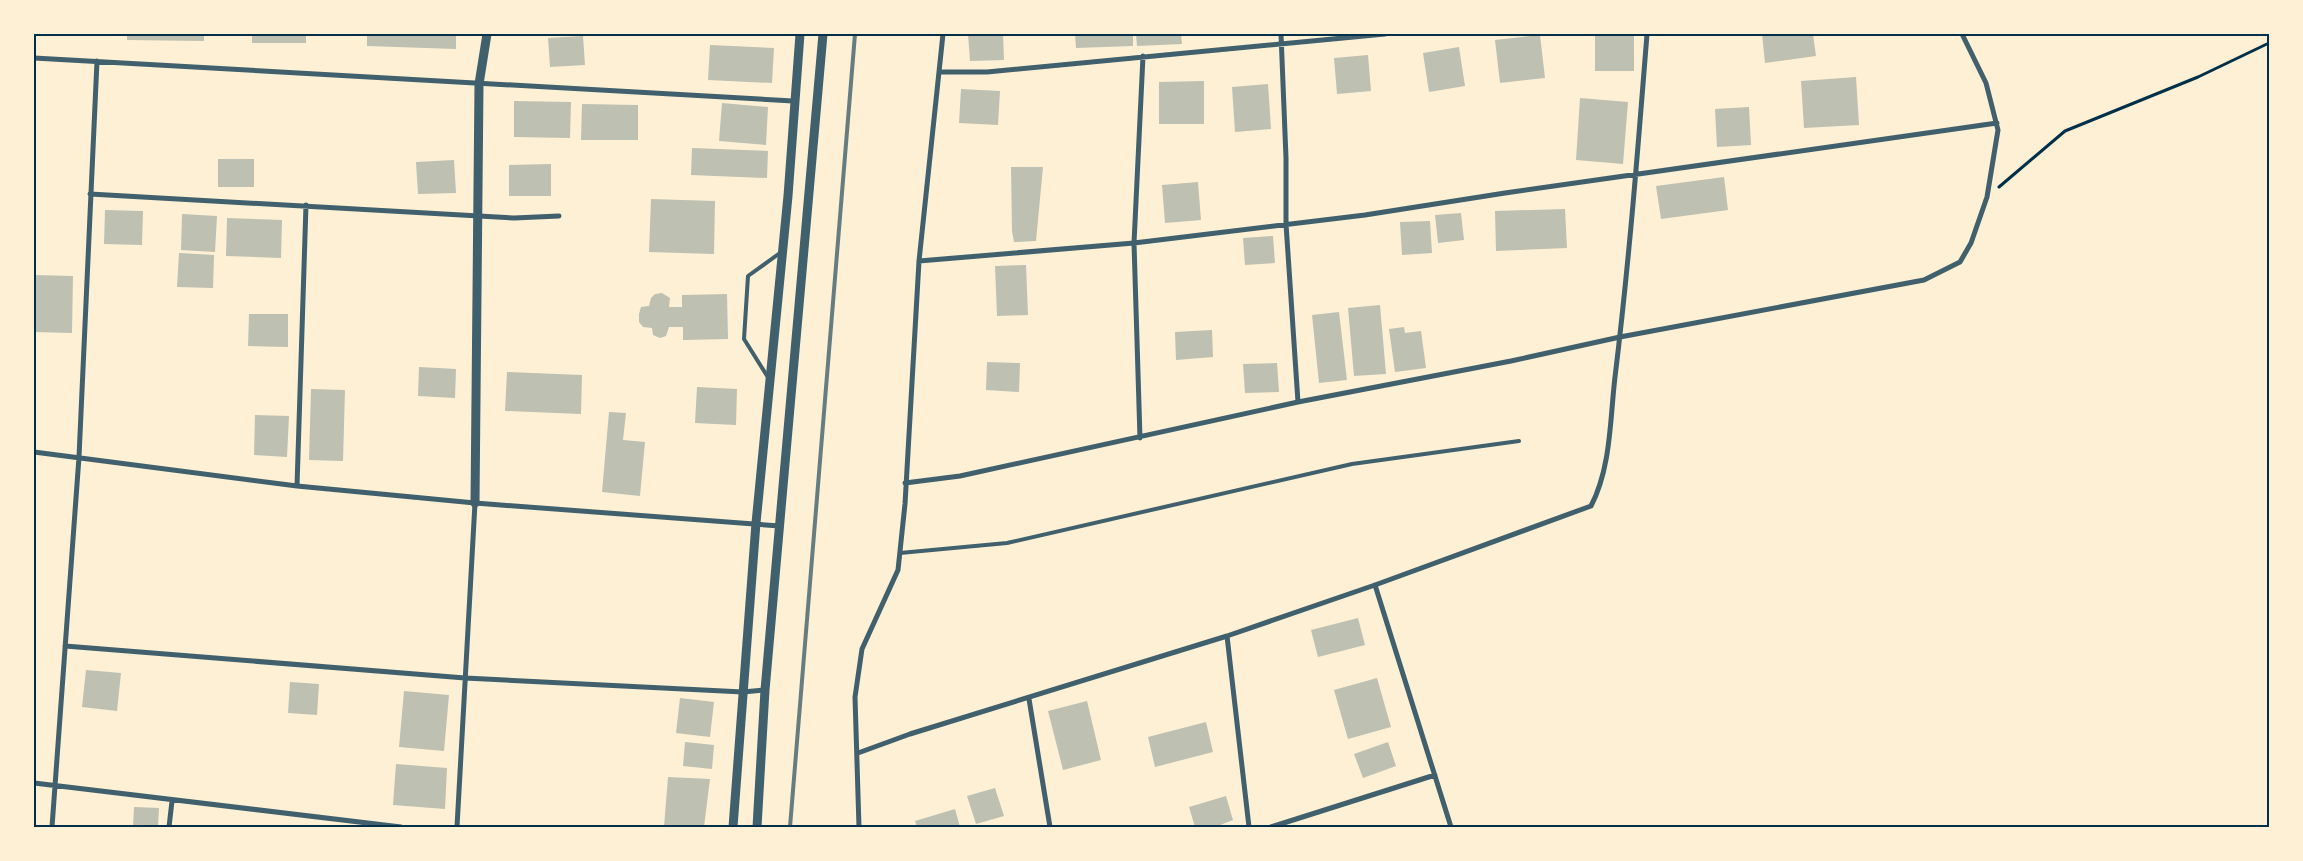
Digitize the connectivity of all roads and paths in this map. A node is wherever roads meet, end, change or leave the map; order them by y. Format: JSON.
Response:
{"nodes":[{"id":1,"x":486,"y":34,"type":"edge"},
{"id":2,"x":800,"y":34,"type":"edge"},
{"id":3,"x":823,"y":34,"type":"edge"},
{"id":4,"x":943,"y":34,"type":"edge"},
{"id":5,"x":1281,"y":34,"type":"edge"},
{"id":6,"x":1385,"y":34,"type":"edge"},
{"id":7,"x":1647,"y":34,"type":"edge"},
{"id":8,"x":1962,"y":34,"type":"edge"},
{"id":9,"x":1281,"y":43,"type":"junction"},
{"id":10,"x":2269,"y":43,"type":"edge"},
{"id":11,"x":1143,"y":56,"type":"junction"},
{"id":12,"x":34,"y":58,"type":"edge"},
{"id":13,"x":97,"y":60,"type":"junction"},
{"id":14,"x":939,"y":72,"type":"junction"},
{"id":15,"x":479,"y":84,"type":"junction"},
{"id":16,"x":794,"y":101,"type":"junction"},
{"id":17,"x":1997,"y":124,"type":"junction"},
{"id":18,"x":1636,"y":176,"type":"junction"},
{"id":19,"x":90,"y":194,"type":"junction"},
{"id":20,"x":1988,"y":197,"type":"junction"},
{"id":21,"x":306,"y":205,"type":"junction"},
{"id":22,"x":477,"y":216,"type":"junction"},
{"id":23,"x":559,"y":216,"type":"dead end"},
{"id":24,"x":1286,"y":224,"type":"junction"},
{"id":25,"x":1134,"y":243,"type":"junction"},
{"id":26,"x":782,"y":251,"type":"junction"},
{"id":27,"x":919,"y":261,"type":"junction"},
{"id":28,"x":1620,"y":337,"type":"junction"},
{"id":29,"x":770,"y":381,"type":"junction"},
{"id":30,"x":1298,"y":402,"type":"junction"},
{"id":31,"x":1140,"y":438,"type":"junction"},
{"id":32,"x":1519,"y":441,"type":"dead end"},
{"id":33,"x":34,"y":452,"type":"edge"},
{"id":34,"x":79,"y":457,"type":"junction"},
{"id":35,"x":905,"y":483,"type":"junction"},
{"id":36,"x":297,"y":486,"type":"junction"},
{"id":37,"x":475,"y":503,"type":"junction"},
{"id":38,"x":756,"y":523,"type":"junction"},
{"id":39,"x":780,"y":526,"type":"junction"},
{"id":40,"x":900,"y":553,"type":"junction"},
{"id":41,"x":1375,"y":586,"type":"junction"},
{"id":42,"x":1227,"y":636,"type":"junction"},
{"id":43,"x":65,"y":646,"type":"junction"},
{"id":44,"x":465,"y":678,"type":"junction"},
{"id":45,"x":765,"y":690,"type":"junction"},
{"id":46,"x":743,"y":692,"type":"junction"},
{"id":47,"x":1029,"y":699,"type":"junction"},
{"id":48,"x":858,"y":754,"type":"junction"},
{"id":49,"x":1435,"y":775,"type":"junction"},
{"id":50,"x":34,"y":783,"type":"edge"},
{"id":51,"x":56,"y":786,"type":"junction"},
{"id":52,"x":172,"y":800,"type":"junction"},
{"id":53,"x":52,"y":827,"type":"edge"},
{"id":54,"x":169,"y":827,"type":"edge"},
{"id":55,"x":401,"y":827,"type":"edge"},
{"id":56,"x":457,"y":827,"type":"edge"},
{"id":57,"x":733,"y":827,"type":"edge"},
{"id":58,"x":757,"y":827,"type":"edge"},
{"id":59,"x":859,"y":827,"type":"edge"},
{"id":60,"x":1050,"y":827,"type":"edge"},
{"id":61,"x":1249,"y":827,"type":"edge"},
{"id":62,"x":1272,"y":827,"type":"edge"},
{"id":63,"x":1451,"y":827,"type":"edge"}],
"edges":[{"from":1,"to":15,"type":"street"},
{"from":2,"to":16,"type":"street"},
{"from":3,"to":39,"type":"street"},
{"from":4,"to":14,"type":"street"},
{"from":5,"to":9,"type":"street"},
{"from":6,"to":9,"type":"street"},
{"from":7,"to":18,"type":"street"},
{"from":8,"to":17,"type":"street"},
{"from":9,"to":11,"type":"street"},
{"from":9,"to":24,"type":"street"},
{"from":10,"to":20,"type":"path"},
{"from":11,"to":14,"type":"street"},
{"from":11,"to":25,"type":"street"},
{"from":12,"to":13,"type":"street"},
{"from":13,"to":15,"type":"street"},
{"from":13,"to":19,"type":"street"},
{"from":14,"to":27,"type":"street"},
{"from":15,"to":16,"type":"street"},
{"from":15,"to":22,"type":"street"},
{"from":16,"to":26,"type":"street"},
{"from":17,"to":18,"type":"street"},
{"from":17,"to":20,"type":"street"},
{"from":18,"to":24,"type":"street"},
{"from":18,"to":28,"type":"street"},
{"from":19,"to":21,"type":"street"},
{"from":19,"to":34,"type":"street"},
{"from":20,"to":28,"type":"street"},
{"from":21,"to":22,"type":"street"},
{"from":21,"to":36,"type":"street"},
{"from":22,"to":23,"type":"street"},
{"from":22,"to":37,"type":"street"},
{"from":24,"to":25,"type":"street"},
{"from":24,"to":30,"type":"street"},
{"from":25,"to":27,"type":"street"},
{"from":25,"to":31,"type":"street"},
{"from":26,"to":29,"type":"street"},
{"from":26,"to":29,"type":"lane"},
{"from":27,"to":35,"type":"street"},
{"from":28,"to":30,"type":"street"},
{"from":28,"to":41,"type":"street"},
{"from":29,"to":38,"type":"street"},
{"from":30,"to":31,"type":"street"},
{"from":31,"to":35,"type":"street"},
{"from":32,"to":40,"type":"lane"},
{"from":33,"to":34,"type":"street"},
{"from":34,"to":36,"type":"street"},
{"from":34,"to":43,"type":"street"},
{"from":35,"to":40,"type":"street"},
{"from":36,"to":37,"type":"street"},
{"from":37,"to":38,"type":"street"},
{"from":37,"to":44,"type":"street"},
{"from":38,"to":39,"type":"street"},
{"from":38,"to":46,"type":"street"},
{"from":39,"to":45,"type":"street"},
{"from":40,"to":48,"type":"street"},
{"from":41,"to":42,"type":"street"},
{"from":41,"to":49,"type":"street"},
{"from":42,"to":47,"type":"street"},
{"from":42,"to":61,"type":"street"},
{"from":43,"to":44,"type":"street"},
{"from":43,"to":51,"type":"street"},
{"from":44,"to":46,"type":"street"},
{"from":44,"to":56,"type":"street"},
{"from":45,"to":46,"type":"street"},
{"from":45,"to":58,"type":"street"},
{"from":46,"to":57,"type":"street"},
{"from":47,"to":48,"type":"street"},
{"from":47,"to":60,"type":"street"},
{"from":48,"to":59,"type":"street"},
{"from":49,"to":62,"type":"street"},
{"from":49,"to":63,"type":"street"},
{"from":50,"to":51,"type":"street"},
{"from":51,"to":52,"type":"street"},
{"from":51,"to":53,"type":"street"},
{"from":52,"to":54,"type":"street"},
{"from":52,"to":55,"type":"street"}]}
